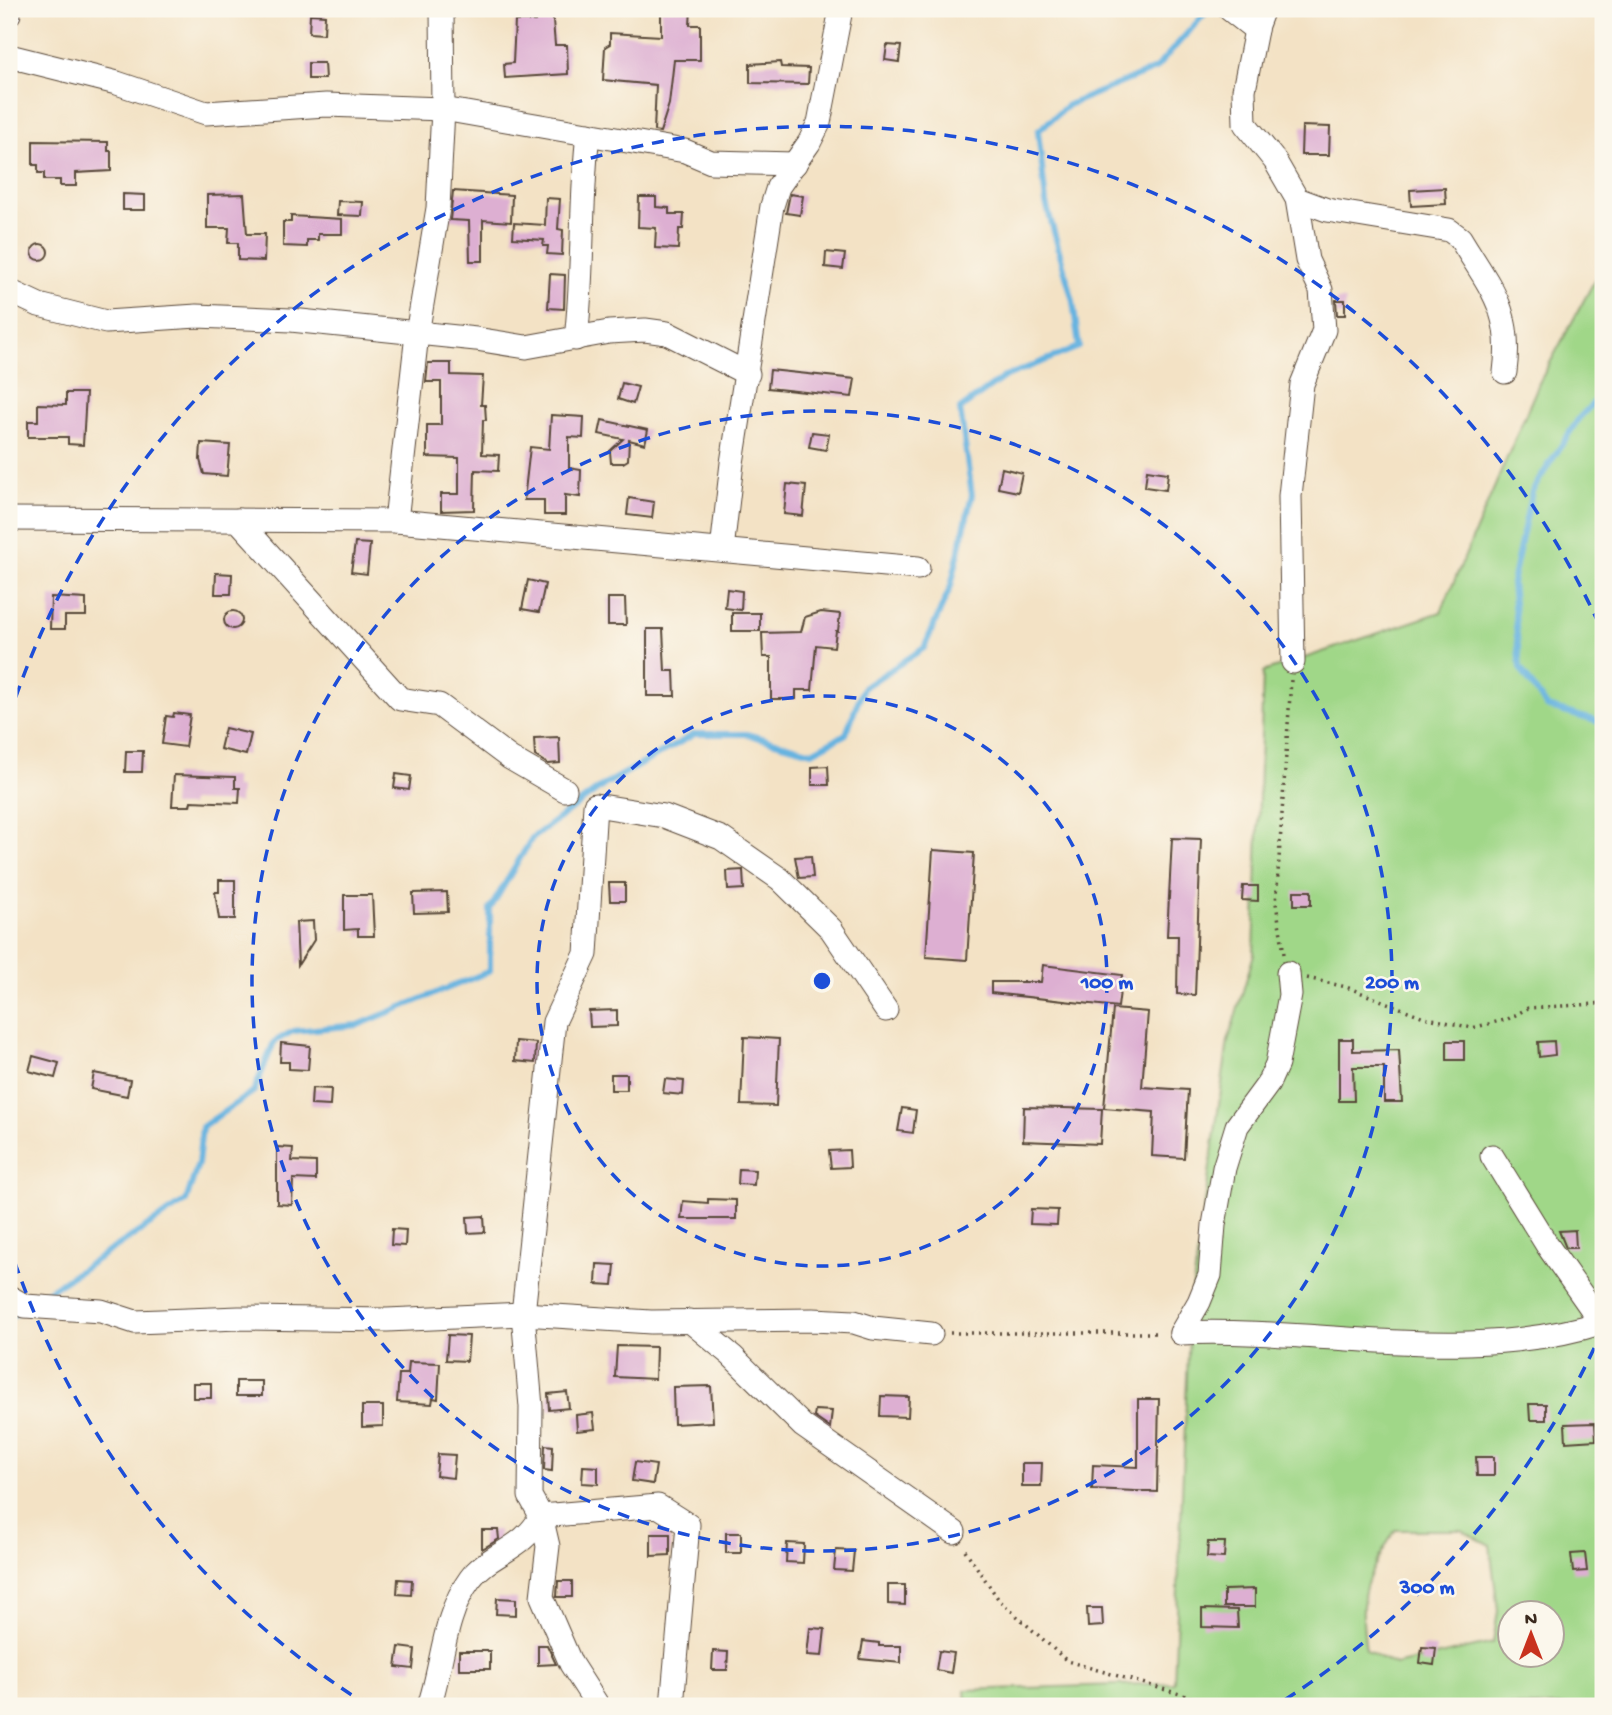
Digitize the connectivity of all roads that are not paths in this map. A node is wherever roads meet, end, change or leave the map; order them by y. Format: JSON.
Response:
{"nodes":[{"id":1,"x":442,"y":9,"type":"edge"},
{"id":2,"x":841,"y":9,"type":"edge"},
{"id":3,"x":1228,"y":9,"type":"edge"},
{"id":4,"x":1259,"y":20,"type":"edge"},
{"id":5,"x":9,"y":56,"type":"edge"},
{"id":6,"x":443,"y":108,"type":"junction"},
{"id":7,"x":588,"y":134,"type":"junction"},
{"id":8,"x":795,"y":164,"type":"junction"},
{"id":9,"x":1297,"y":199,"type":"junction"},
{"id":10,"x":9,"y":291,"type":"edge"},
{"id":11,"x":418,"y":334,"type":"junction"},
{"id":12,"x":576,"y":339,"type":"junction"},
{"id":13,"x":1505,"y":372,"type":"dead end"},
{"id":14,"x":748,"y":374,"type":"junction"},
{"id":15,"x":9,"y":519,"type":"edge"},
{"id":16,"x":238,"y":520,"type":"junction"},
{"id":17,"x":396,"y":521,"type":"junction"},
{"id":18,"x":722,"y":550,"type":"junction"},
{"id":19,"x":918,"y":568,"type":"dead end"},
{"id":20,"x":1293,"y":662,"type":"road end"},
{"id":21,"x":565,"y":790,"type":"dead end"},
{"id":22,"x":1288,"y":973,"type":"road end"},
{"id":23,"x":886,"y":1010,"type":"dead end"},
{"id":24,"x":1492,"y":1156,"type":"dead end"},
{"id":25,"x":9,"y":1297,"type":"edge"},
{"id":26,"x":523,"y":1314,"type":"junction"},
{"id":27,"x":690,"y":1321,"type":"junction"},
{"id":28,"x":1602,"y":1323,"type":"edge"},
{"id":29,"x":931,"y":1334,"type":"road end"},
{"id":30,"x":541,"y":1516,"type":"junction"},
{"id":31,"x":954,"y":1532,"type":"road end"},
{"id":32,"x":429,"y":1706,"type":"edge"},
{"id":33,"x":598,"y":1706,"type":"edge"},
{"id":34,"x":672,"y":1706,"type":"edge"}],
"edges":[{"from":1,"to":6,"type":"street"},
{"from":2,"to":8,"type":"street"},
{"from":3,"to":4,"type":"street"},
{"from":4,"to":9,"type":"street"},
{"from":5,"to":6,"type":"street"},
{"from":6,"to":7,"type":"street"},
{"from":6,"to":11,"type":"street"},
{"from":7,"to":8,"type":"street"},
{"from":7,"to":12,"type":"street"},
{"from":8,"to":14,"type":"street"},
{"from":9,"to":13,"type":"street"},
{"from":9,"to":20,"type":"street"},
{"from":10,"to":11,"type":"street"},
{"from":11,"to":12,"type":"street"},
{"from":11,"to":17,"type":"street"},
{"from":12,"to":14,"type":"street"},
{"from":14,"to":18,"type":"street"},
{"from":15,"to":16,"type":"street"},
{"from":16,"to":17,"type":"street"},
{"from":16,"to":21,"type":"street"},
{"from":17,"to":18,"type":"street"},
{"from":18,"to":19,"type":"street"},
{"from":22,"to":28,"type":"street"},
{"from":23,"to":26,"type":"street"},
{"from":24,"to":28,"type":"street"},
{"from":25,"to":26,"type":"street"},
{"from":26,"to":27,"type":"street"},
{"from":26,"to":30,"type":"street"},
{"from":27,"to":29,"type":"street"},
{"from":27,"to":31,"type":"street"},
{"from":30,"to":32,"type":"street"},
{"from":30,"to":33,"type":"street"},
{"from":30,"to":34,"type":"street"}]}
